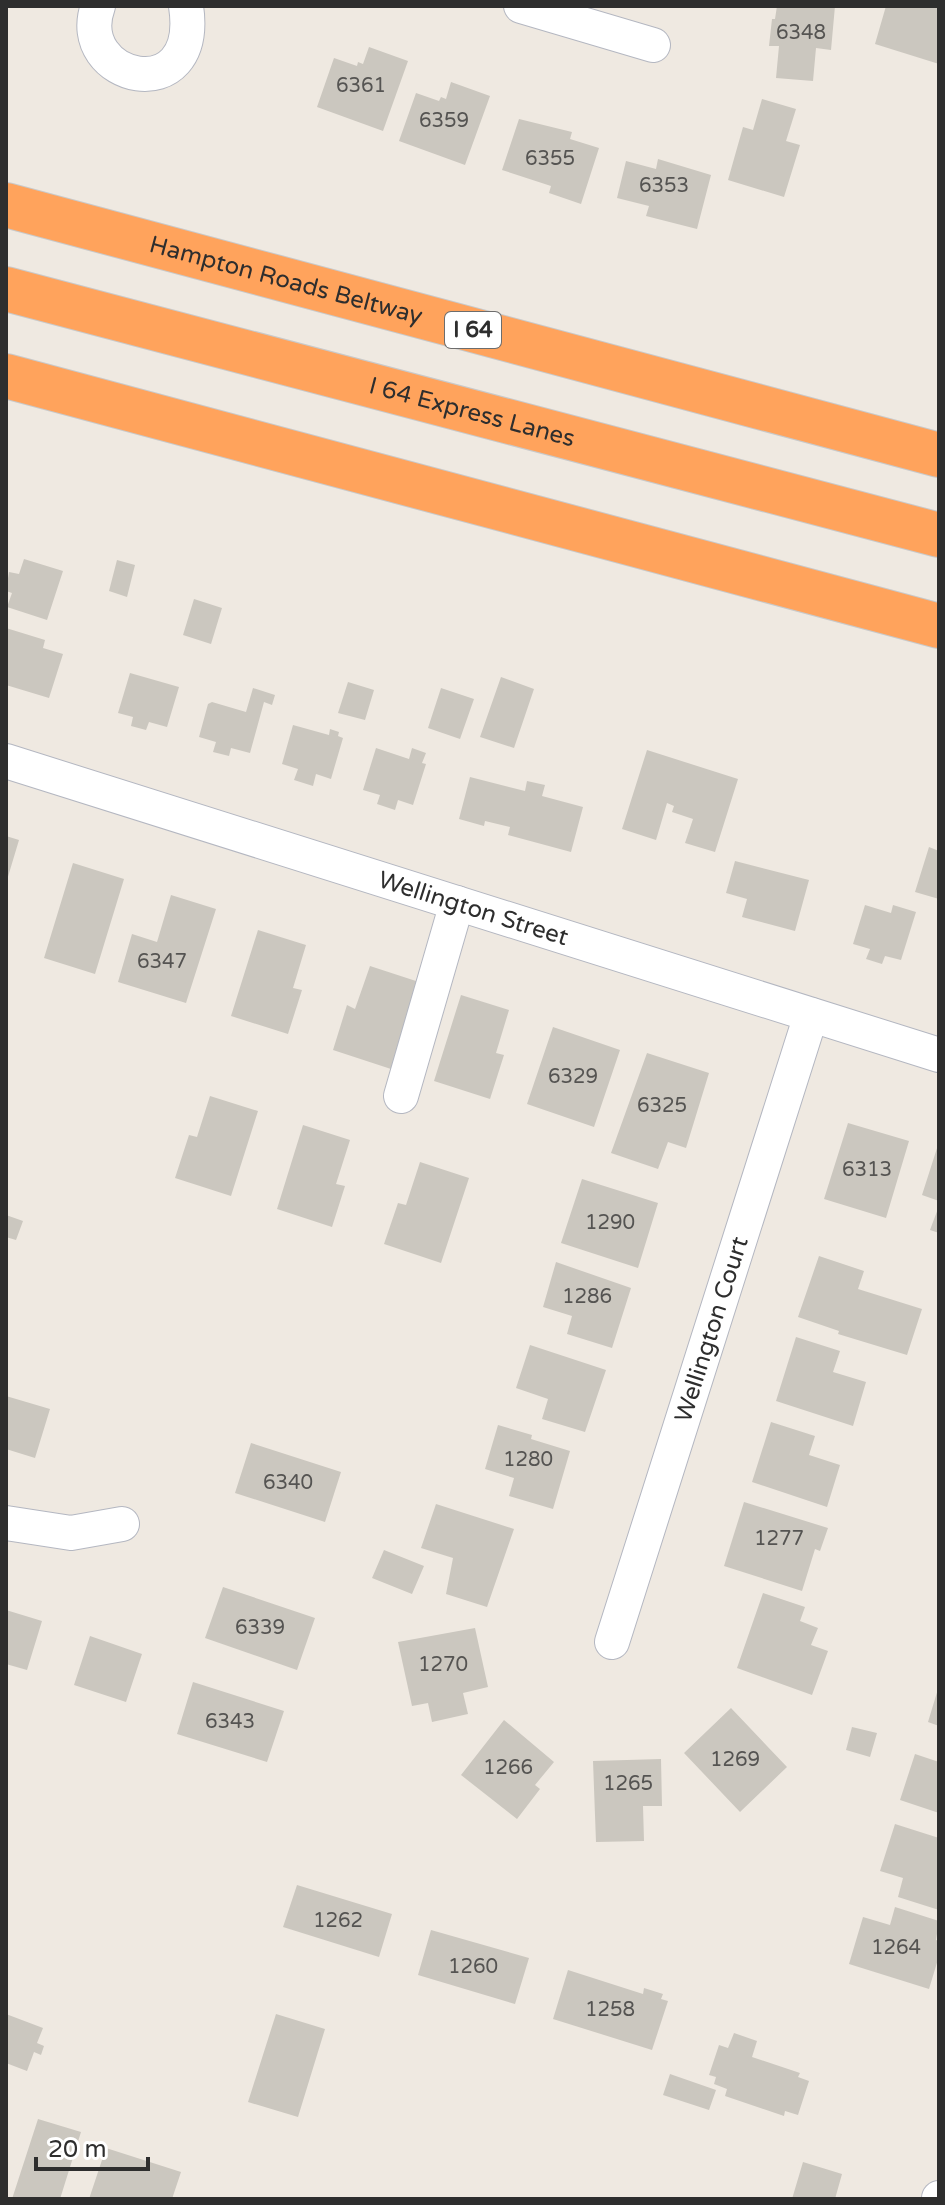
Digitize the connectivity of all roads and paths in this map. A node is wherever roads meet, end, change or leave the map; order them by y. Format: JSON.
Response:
{"nodes":[{"id":1,"x":98,"y":6,"type":"edge"},
{"id":2,"x":186,"y":6,"type":"edge"},
{"id":3,"x":521,"y":6,"type":"edge"},
{"id":4,"x":653,"y":45,"type":"dead end"},
{"id":5,"x":6,"y":205,"type":"edge"},
{"id":6,"x":6,"y":289,"type":"edge"},
{"id":7,"x":6,"y":376,"type":"edge"},
{"id":8,"x":939,"y":455,"type":"edge"},
{"id":9,"x":939,"y":535,"type":"edge"},
{"id":10,"x":939,"y":626,"type":"edge"},
{"id":11,"x":6,"y":761,"type":"edge"},
{"id":12,"x":457,"y":903,"type":"junction"},
{"id":13,"x":811,"y":1015,"type":"junction"},
{"id":14,"x":939,"y":1055,"type":"edge"},
{"id":15,"x":401,"y":1096,"type":"dead end"},
{"id":16,"x":6,"y":1523,"type":"edge"},
{"id":17,"x":122,"y":1524,"type":"dead end"},
{"id":18,"x":612,"y":1642,"type":"dead end"}],
"edges":[{"from":1,"to":2,"type":"street"},
{"from":3,"to":4,"type":"street"},
{"from":5,"to":8,"type":"highway","name":"Hampton Roads Beltway","number":"I 64"},
{"from":6,"to":9,"type":"highway","name":"I 64 Express Lanes"},
{"from":7,"to":10,"type":"highway"},
{"from":11,"to":12,"type":"street","name":"Wellington Street"},
{"from":12,"to":13,"type":"street","name":"Wellington Street"},
{"from":12,"to":15,"type":"street"},
{"from":13,"to":14,"type":"street","name":"Wellington Street"},
{"from":13,"to":18,"type":"street","name":"Wellington Court"},
{"from":16,"to":17,"type":"street"}]}
